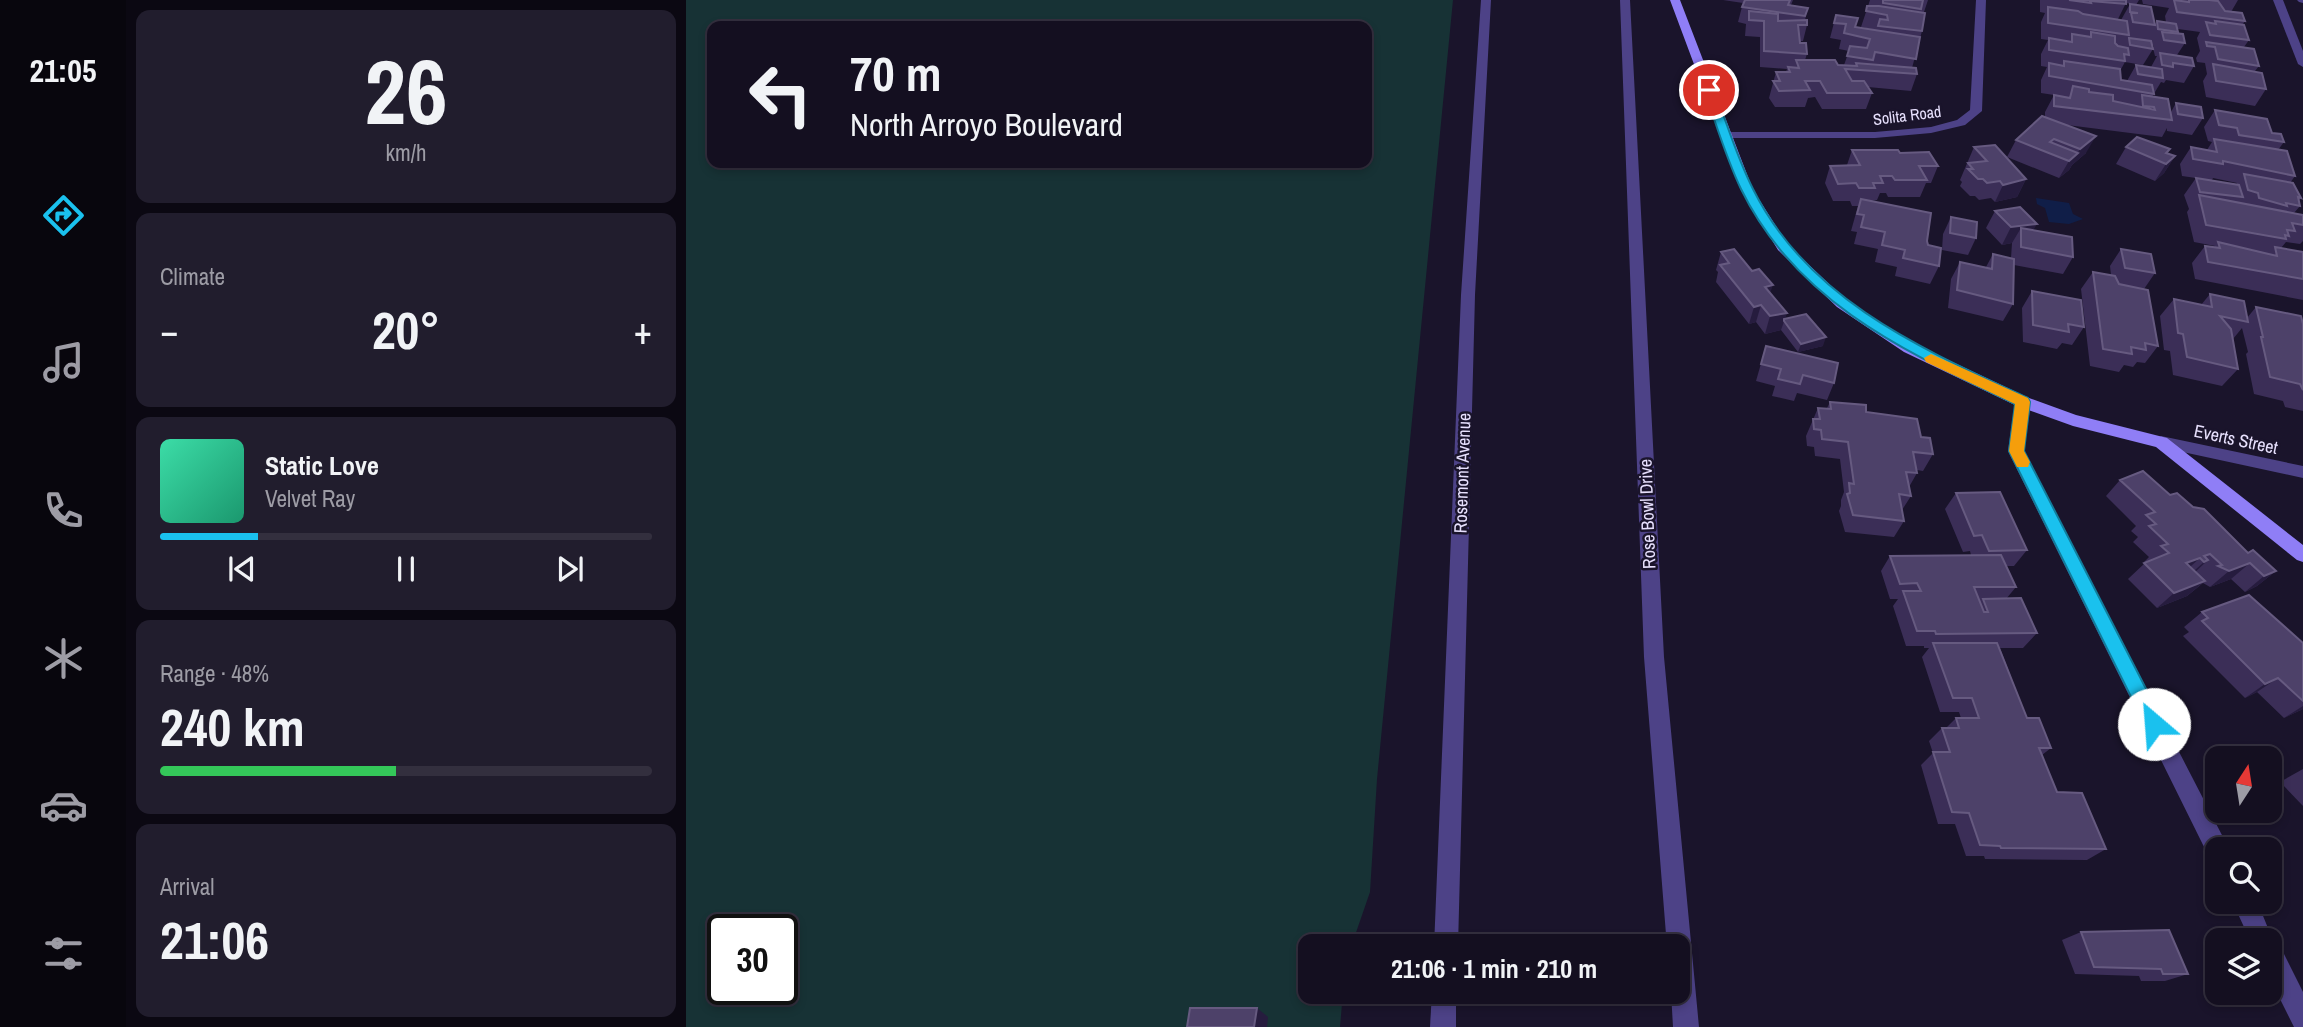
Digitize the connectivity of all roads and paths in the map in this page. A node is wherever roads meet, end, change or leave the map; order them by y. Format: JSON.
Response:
{"nodes":[{"id":1,"x":1486,"y":0,"type":"edge"},
{"id":2,"x":1625,"y":0,"type":"edge"},
{"id":3,"x":1675,"y":0,"type":"edge"},
{"id":4,"x":1981,"y":0,"type":"edge"},
{"id":5,"x":2278,"y":0,"type":"edge"},
{"id":6,"x":2303,"y":64,"type":"edge"},
{"id":7,"x":1725,"y":135,"type":"junction"},
{"id":8,"x":2022,"y":402,"type":"junction"},
{"id":9,"x":2161,"y":442,"type":"junction"},
{"id":10,"x":2303,"y":472,"type":"edge"},
{"id":11,"x":2303,"y":555,"type":"edge"},
{"id":12,"x":2211,"y":837,"type":"edge"},
{"id":13,"x":1446,"y":934,"type":"edge"},
{"id":14,"x":2282,"y":977,"type":"edge"},
{"id":15,"x":1444,"y":1004,"type":"edge"},
{"id":16,"x":2303,"y":1019,"type":"edge"},
{"id":17,"x":1443,"y":1027,"type":"edge"},
{"id":18,"x":1686,"y":1027,"type":"edge"}],
"edges":[{"from":1,"to":13,"type":"street","name":"Rosemont Avenue"},
{"from":2,"to":18,"type":"street","name":"Rose Bowl Drive"},
{"from":3,"to":7,"type":"street"},
{"from":4,"to":7,"type":"street","name":"Solita Road"},
{"from":5,"to":6,"type":"street"},
{"from":7,"to":8,"type":"street"},
{"from":8,"to":9,"type":"street"},
{"from":8,"to":12,"type":"street"},
{"from":9,"to":10,"type":"street","name":"Everts Street"},
{"from":9,"to":11,"type":"street"},
{"from":14,"to":16,"type":"street"},
{"from":15,"to":17,"type":"street"}]}
